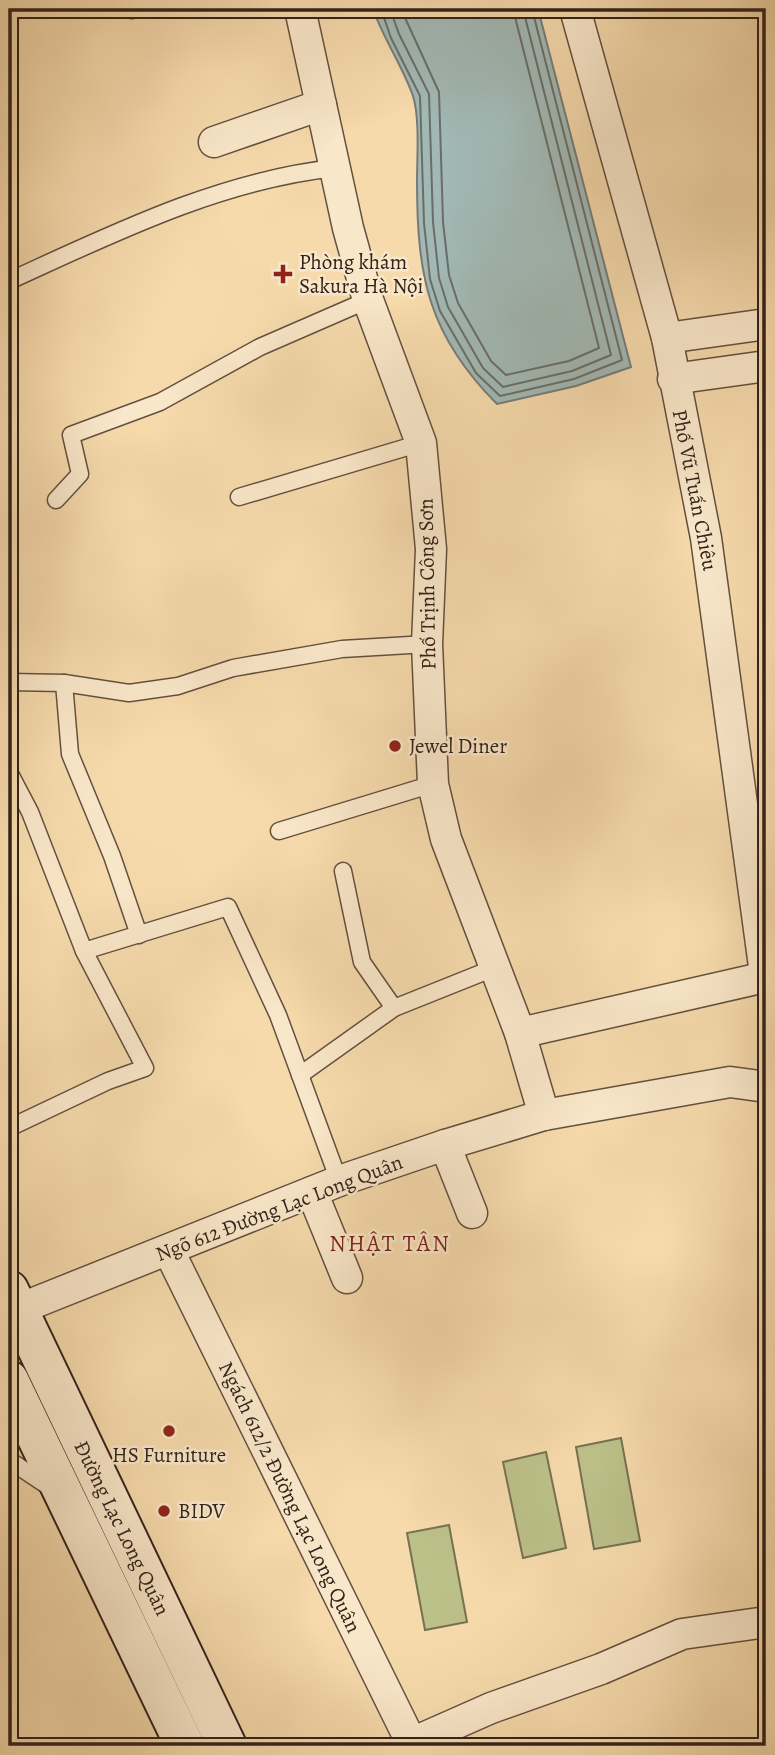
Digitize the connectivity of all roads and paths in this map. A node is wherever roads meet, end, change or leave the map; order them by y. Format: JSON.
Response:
{"nodes":[{"id":1,"x":300,"y":9,"type":"edge"},
{"id":2,"x":575,"y":9,"type":"edge"},
{"id":3,"x":321,"y":105,"type":"junction"},
{"id":4,"x":214,"y":142,"type":"dead end"},
{"id":5,"x":335,"y":167,"type":"junction"},
{"id":6,"x":9,"y":281,"type":"edge"},
{"id":7,"x":368,"y":300,"type":"junction"},
{"id":8,"x":766,"y":324,"type":"edge"},
{"id":9,"x":667,"y":338,"type":"junction"},
{"id":10,"x":766,"y":366,"type":"edge"},
{"id":11,"x":673,"y":379,"type":"junction"},
{"id":12,"x":421,"y":443,"type":"junction"},
{"id":13,"x":239,"y":497,"type":"dead end"},
{"id":14,"x":56,"y":500,"type":"dead end"},
{"id":15,"x":427,"y":644,"type":"junction"},
{"id":16,"x":9,"y":682,"type":"edge"},
{"id":17,"x":64,"y":682,"type":"junction"},
{"id":18,"x":9,"y":772,"type":"edge"},
{"id":19,"x":433,"y":784,"type":"junction"},
{"id":20,"x":279,"y":831,"type":"dead end"},
{"id":21,"x":343,"y":871,"type":"dead end"},
{"id":22,"x":139,"y":934,"type":"junction"},
{"id":23,"x":84,"y":951,"type":"junction"},
{"id":24,"x":494,"y":968,"type":"junction"},
{"id":25,"x":766,"y":979,"type":"edge"},
{"id":26,"x":394,"y":1008,"type":"junction"},
{"id":27,"x":520,"y":1033,"type":"junction"},
{"id":28,"x":300,"y":1075,"type":"junction"},
{"id":29,"x":766,"y":1087,"type":"edge"},
{"id":30,"x":544,"y":1115,"type":"junction"},
{"id":31,"x":9,"y":1128,"type":"edge"},
{"id":32,"x":445,"y":1144,"type":"junction"},
{"id":33,"x":326,"y":1187,"type":"junction"},
{"id":34,"x":472,"y":1213,"type":"dead end"},
{"id":35,"x":169,"y":1251,"type":"junction"},
{"id":36,"x":347,"y":1278,"type":"dead end"},
{"id":37,"x":12,"y":1304,"type":"edge"},
{"id":38,"x":9,"y":1380,"type":"edge"},
{"id":39,"x":9,"y":1461,"type":"edge"},
{"id":40,"x":65,"y":1497,"type":"junction"},
{"id":41,"x":766,"y":1622,"type":"edge"},
{"id":42,"x":410,"y":1745,"type":"edge"},
{"id":43,"x":185,"y":1746,"type":"edge"},
{"id":44,"x":227,"y":1746,"type":"edge"}],
"edges":[{"from":1,"to":3,"type":"street","name":"Phố Trịnh Công Sơn"},
{"from":2,"to":9,"type":"street","name":"Phố Vũ Tuấn Chiêu"},
{"from":3,"to":4,"type":"street"},
{"from":3,"to":5,"type":"street","name":"Phố Trịnh Công Sơn"},
{"from":5,"to":6,"type":"lane"},
{"from":5,"to":7,"type":"street","name":"Phố Trịnh Công Sơn"},
{"from":7,"to":12,"type":"street","name":"Phố Trịnh Công Sơn"},
{"from":7,"to":14,"type":"lane"},
{"from":8,"to":9,"type":"street"},
{"from":9,"to":11,"type":"street","name":"Phố Vũ Tuấn Chiêu"},
{"from":10,"to":11,"type":"street"},
{"from":11,"to":25,"type":"street","name":"Phố Vũ Tuấn Chiêu"},
{"from":12,"to":13,"type":"lane"},
{"from":12,"to":15,"type":"street","name":"Phố Trịnh Công Sơn"},
{"from":15,"to":17,"type":"lane"},
{"from":15,"to":19,"type":"street","name":"Phố Trịnh Công Sơn"},
{"from":16,"to":17,"type":"lane"},
{"from":17,"to":22,"type":"lane"},
{"from":18,"to":23,"type":"lane"},
{"from":19,"to":20,"type":"lane"},
{"from":19,"to":24,"type":"street","name":"Phố Trịnh Công Sơn"},
{"from":21,"to":26,"type":"lane"},
{"from":22,"to":23,"type":"lane"},
{"from":22,"to":28,"type":"lane"},
{"from":23,"to":31,"type":"lane"},
{"from":24,"to":26,"type":"lane"},
{"from":24,"to":27,"type":"street","name":"Phố Trịnh Công Sơn"},
{"from":25,"to":27,"type":"street"},
{"from":26,"to":28,"type":"lane"},
{"from":27,"to":30,"type":"street","name":"Phố Trịnh Công Sơn"},
{"from":28,"to":33,"type":"lane"},
{"from":29,"to":30,"type":"street","name":"Ngõ 612 Đường Lạc Long Quân"},
{"from":30,"to":32,"type":"street","name":"Ngõ 612 Đường Lạc Long Quân"},
{"from":32,"to":33,"type":"street","name":"Ngõ 612 Đường Lạc Long Quân"},
{"from":32,"to":34,"type":"street"},
{"from":33,"to":35,"type":"street","name":"Ngõ 612 Đường Lạc Long Quân"},
{"from":33,"to":36,"type":"street"},
{"from":35,"to":37,"type":"street","name":"Ngõ 612 Đường Lạc Long Quân"},
{"from":35,"to":42,"type":"street","name":"Ngách 612/2 Đường Lạc Long Quân"},
{"from":37,"to":44,"type":"main road","name":"Đường Lạc Long Quân"},
{"from":38,"to":40,"type":"main road","name":"Đường Lạc Long Quân"},
{"from":39,"to":40,"type":"lane"},
{"from":40,"to":43,"type":"main road","name":"Đường Lạc Long Quân"},
{"from":41,"to":42,"type":"street"}]}
